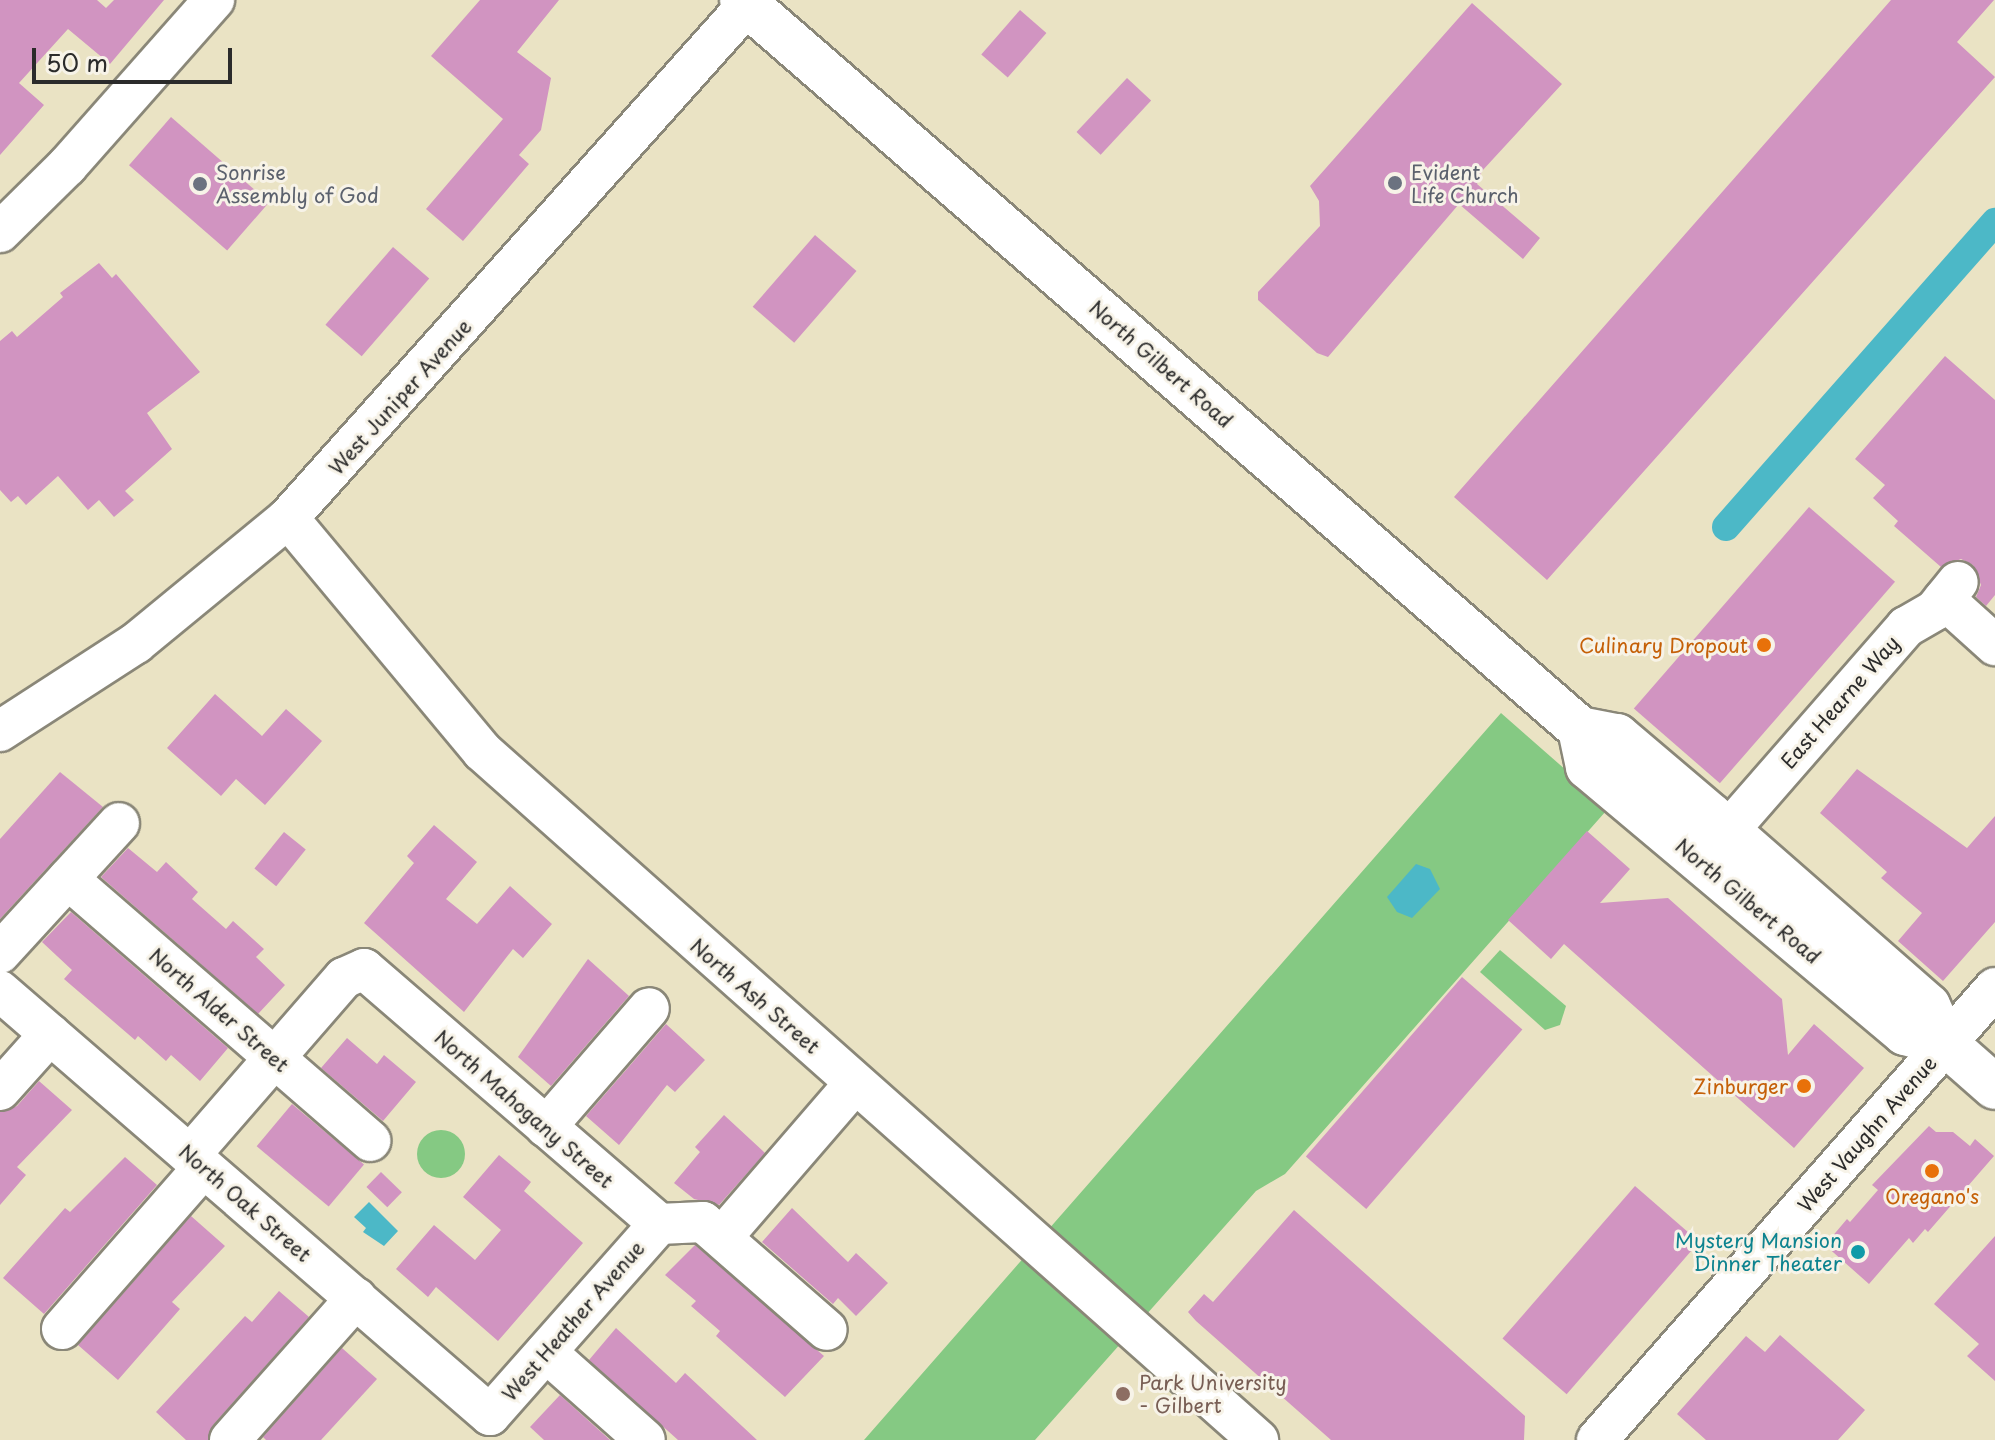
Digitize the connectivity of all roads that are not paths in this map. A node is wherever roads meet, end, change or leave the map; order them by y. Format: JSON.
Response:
{"nodes":[{"id":1,"x":214,"y":0,"type":"edge"},
{"id":2,"x":747,"y":2,"type":"edge"},
{"id":3,"x":0,"y":232,"type":"edge"},
{"id":4,"x":288,"y":518,"type":"junction"},
{"id":5,"x":1995,"y":645,"type":"edge"},
{"id":6,"x":1580,"y":729,"type":"junction"},
{"id":7,"x":0,"y":731,"type":"edge"},
{"id":8,"x":119,"y":823,"type":"dead end"},
{"id":9,"x":1728,"y":831,"type":"junction"},
{"id":10,"x":68,"y":879,"type":"junction"},
{"id":11,"x":0,"y":953,"type":"edge"},
{"id":12,"x":1995,"y":988,"type":"edge"},
{"id":13,"x":0,"y":991,"type":"edge"},
{"id":14,"x":649,"y":1008,"type":"dead end"},
{"id":15,"x":50,"y":1034,"type":"junction"},
{"id":16,"x":1946,"y":1044,"type":"junction"},
{"id":17,"x":274,"y":1058,"type":"junction"},
{"id":18,"x":855,"y":1083,"type":"junction"},
{"id":19,"x":1995,"y":1087,"type":"edge"},
{"id":20,"x":0,"y":1090,"type":"edge"},
{"id":21,"x":546,"y":1127,"type":"junction"},
{"id":22,"x":370,"y":1141,"type":"dead end"},
{"id":23,"x":197,"y":1161,"type":"junction"},
{"id":24,"x":659,"y":1224,"type":"junction"},
{"id":25,"x":713,"y":1229,"type":"junction"},
{"id":26,"x":356,"y":1298,"type":"junction"},
{"id":27,"x":62,"y":1329,"type":"dead end"},
{"id":28,"x":827,"y":1330,"type":"dead end"},
{"id":29,"x":546,"y":1352,"type":"junction"},
{"id":30,"x":495,"y":1428,"type":"edge"},
{"id":31,"x":230,"y":1440,"type":"edge"},
{"id":32,"x":645,"y":1440,"type":"edge"},
{"id":33,"x":1258,"y":1440,"type":"edge"},
{"id":34,"x":1597,"y":1440,"type":"edge"}],
"edges":[{"from":1,"to":3,"type":"street"},
{"from":2,"to":4,"type":"street","name":"West Juniper Avenue"},
{"from":2,"to":6,"type":"main road","name":"North Gilbert Road"},
{"from":4,"to":7,"type":"street","name":"West Juniper Avenue"},
{"from":4,"to":18,"type":"street","name":"North Ash Street"},
{"from":5,"to":9,"type":"street","name":"East Hearne Way"},
{"from":6,"to":9,"type":"main road","name":"North Gilbert Road"},
{"from":6,"to":16,"type":"main road","name":"North Gilbert Road"},
{"from":8,"to":10,"type":"street"},
{"from":9,"to":16,"type":"main road","name":"North Gilbert Road"},
{"from":10,"to":11,"type":"street"},
{"from":10,"to":17,"type":"street","name":"North Alder Street"},
{"from":12,"to":16,"type":"street","name":"West Vaughn Avenue"},
{"from":13,"to":15,"type":"street","name":"North Oak Street"},
{"from":14,"to":21,"type":"street"},
{"from":15,"to":20,"type":"street"},
{"from":15,"to":23,"type":"street","name":"North Oak Street"},
{"from":16,"to":19,"type":"main road","name":"North Gilbert Road"},
{"from":16,"to":34,"type":"street","name":"West Vaughn Avenue"},
{"from":17,"to":21,"type":"street","name":"North Mahogany Street"},
{"from":17,"to":22,"type":"street","name":"North Alder Street"},
{"from":17,"to":23,"type":"street"},
{"from":18,"to":25,"type":"street"},
{"from":18,"to":33,"type":"street","name":"North Ash Street"},
{"from":21,"to":24,"type":"street","name":"North Mahogany Street"},
{"from":23,"to":26,"type":"street","name":"North Oak Street"},
{"from":23,"to":27,"type":"street"},
{"from":24,"to":25,"type":"street","name":"West Heather Avenue"},
{"from":24,"to":29,"type":"street","name":"West Heather Avenue"},
{"from":25,"to":28,"type":"street"},
{"from":26,"to":30,"type":"street","name":"North Oak Street"},
{"from":26,"to":31,"type":"street"},
{"from":29,"to":30,"type":"street","name":"West Heather Avenue"},
{"from":29,"to":32,"type":"street"}]}
